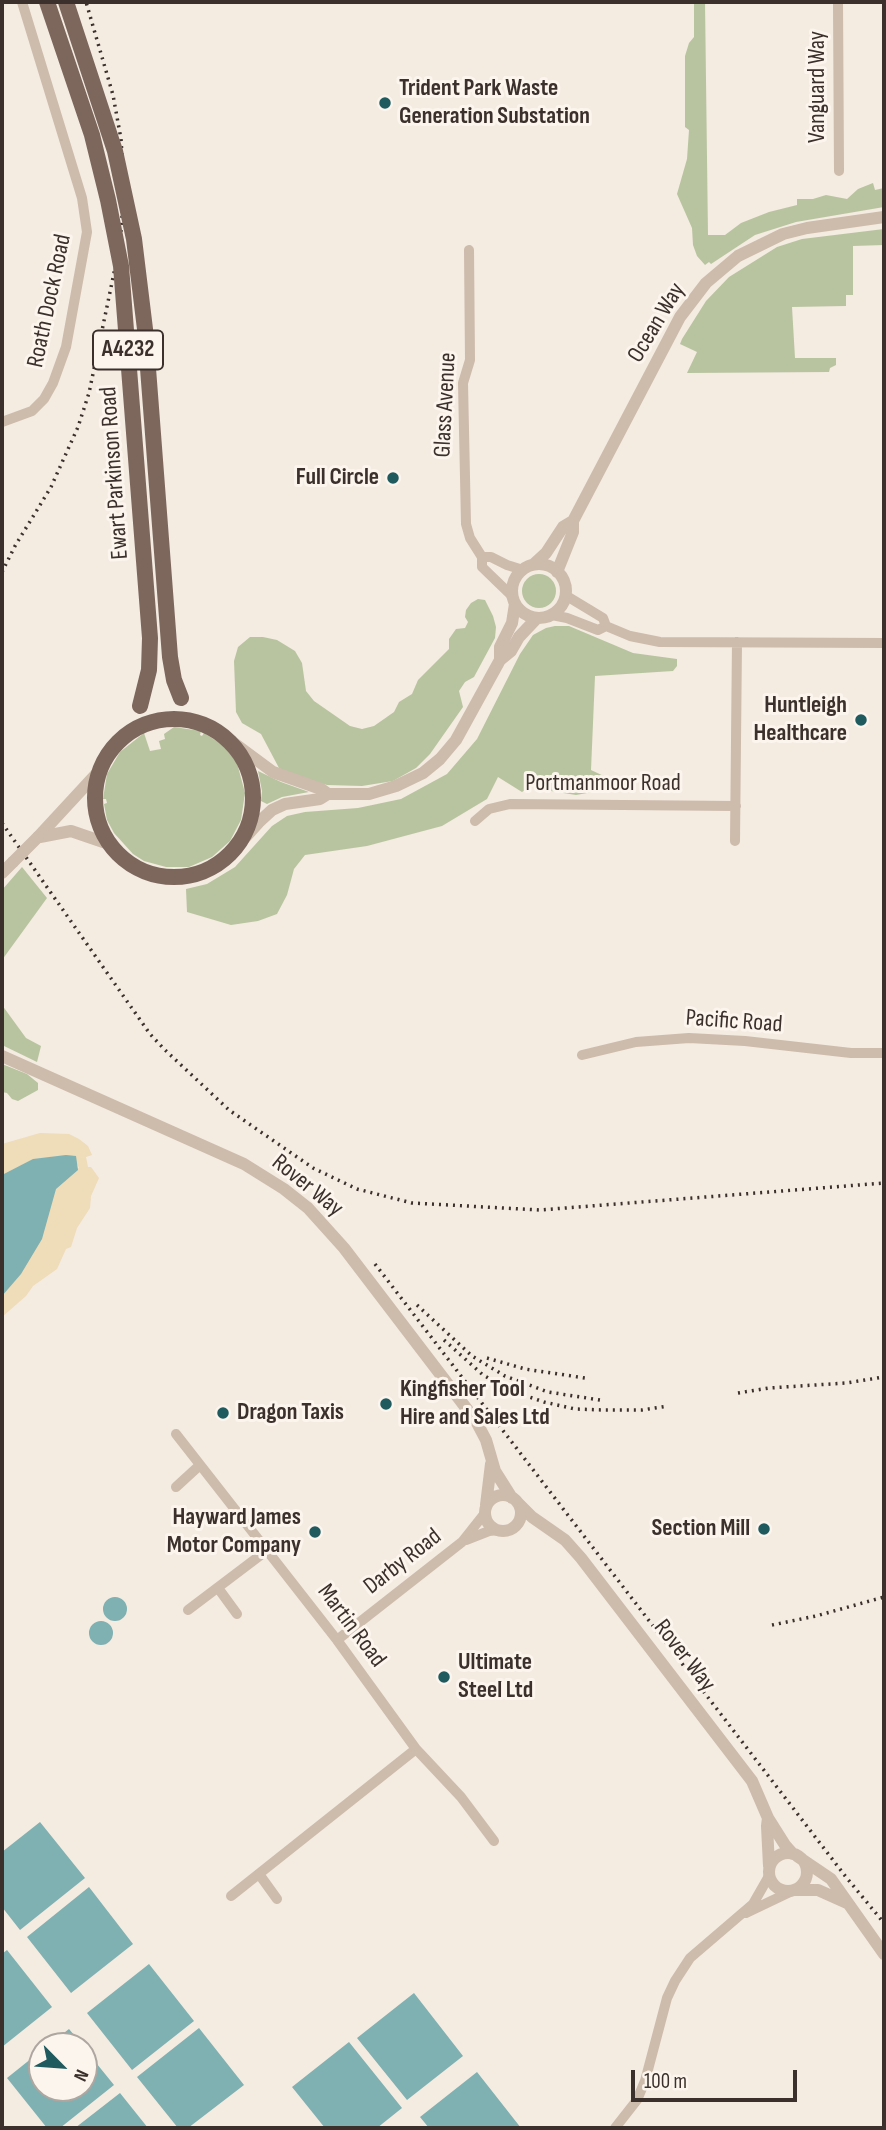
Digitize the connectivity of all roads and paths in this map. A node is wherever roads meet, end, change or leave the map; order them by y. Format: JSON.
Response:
{"nodes":[{"id":1,"x":22,"y":2,"type":"edge"},
{"id":2,"x":47,"y":2,"type":"edge"},
{"id":3,"x":66,"y":2,"type":"edge"},
{"id":4,"x":838,"y":2,"type":"edge"},
{"id":5,"x":839,"y":171,"type":"dead end"},
{"id":6,"x":884,"y":217,"type":"edge"},
{"id":7,"x":469,"y":250,"type":"dead end"},
{"id":8,"x":2,"y":422,"type":"edge"},
{"id":9,"x":573,"y":521,"type":"junction"},
{"id":10,"x":482,"y":557,"type":"junction"},
{"id":11,"x":528,"y":567,"type":"junction"},
{"id":12,"x":557,"y":572,"type":"junction"},
{"id":13,"x":565,"y":595,"type":"junction"},
{"id":14,"x":514,"y":600,"type":"junction"},
{"id":15,"x":552,"y":615,"type":"junction"},
{"id":16,"x":537,"y":618,"type":"junction"},
{"id":17,"x":606,"y":626,"type":"junction"},
{"id":18,"x":737,"y":642,"type":"junction"},
{"id":19,"x":884,"y":643,"type":"edge"},
{"id":20,"x":500,"y":660,"type":"junction"},
{"id":21,"x":214,"y":729,"type":"junction"},
{"id":22,"x":122,"y":737,"type":"junction"},
{"id":23,"x":99,"y":771,"type":"junction"},
{"id":24,"x":328,"y":794,"type":"junction"},
{"id":25,"x":736,"y":806,"type":"junction"},
{"id":26,"x":475,"y":821,"type":"dead end"},
{"id":27,"x":38,"y":837,"type":"junction"},
{"id":28,"x":735,"y":841,"type":"dead end"},
{"id":29,"x":109,"y":844,"type":"junction"},
{"id":30,"x":233,"y":850,"type":"junction"},
{"id":31,"x":2,"y":873,"type":"edge"},
{"id":32,"x":884,"y":1053,"type":"edge"},
{"id":33,"x":582,"y":1055,"type":"dead end"},
{"id":34,"x":2,"y":1056,"type":"edge"},
{"id":35,"x":176,"y":1434,"type":"dead end"},
{"id":36,"x":491,"y":1460,"type":"junction"},
{"id":37,"x":200,"y":1465,"type":"junction"},
{"id":38,"x":176,"y":1487,"type":"dead end"},
{"id":39,"x":514,"y":1500,"type":"junction"},
{"id":40,"x":485,"y":1510,"type":"junction"},
{"id":41,"x":506,"y":1529,"type":"junction"},
{"id":42,"x":551,"y":1531,"type":"junction"},
{"id":43,"x":462,"y":1542,"type":"junction"},
{"id":44,"x":266,"y":1551,"type":"junction"},
{"id":45,"x":218,"y":1588,"type":"junction"},
{"id":46,"x":188,"y":1611,"type":"dead end"},
{"id":47,"x":237,"y":1614,"type":"dead end"},
{"id":48,"x":337,"y":1640,"type":"junction"},
{"id":49,"x":416,"y":1749,"type":"junction"},
{"id":50,"x":768,"y":1818,"type":"junction"},
{"id":51,"x":494,"y":1841,"type":"dead end"},
{"id":52,"x":795,"y":1855,"type":"junction"},
{"id":53,"x":769,"y":1871,"type":"junction"},
{"id":54,"x":259,"y":1874,"type":"junction"},
{"id":55,"x":793,"y":1891,"type":"junction"},
{"id":56,"x":231,"y":1896,"type":"dead end"},
{"id":57,"x":277,"y":1899,"type":"dead end"},
{"id":58,"x":847,"y":1903,"type":"junction"},
{"id":59,"x":742,"y":1914,"type":"junction"},
{"id":60,"x":884,"y":1954,"type":"edge"},
{"id":61,"x":615,"y":2128,"type":"edge"}],
"edges":[{"from":1,"to":8,"type":"street","name":"Roath Dock Road"},
{"from":2,"to":22,"type":"main road","name":"Ewart Parkinson Road","number":"A4232","bridge":true},
{"from":3,"to":21,"type":"main road","name":"Ewart Parkinson Road","number":"A4232","bridge":true},
{"from":4,"to":5,"type":"street","name":"Vanguard Way"},
{"from":6,"to":9,"type":"street","name":"Ocean Way"},
{"from":7,"to":10,"type":"street","name":"Glass Avenue"},
{"from":9,"to":11,"type":"street","name":"Ocean Way"},
{"from":9,"to":12,"type":"street","name":"Ocean Way"},
{"from":10,"to":11,"type":"street"},
{"from":10,"to":14,"type":"street","name":"Glass Avenue"},
{"from":11,"to":12,"type":"street"},
{"from":11,"to":14,"type":"street"},
{"from":12,"to":13,"type":"street"},
{"from":13,"to":15,"type":"street"},
{"from":13,"to":17,"type":"street"},
{"from":14,"to":16,"type":"street"},
{"from":14,"to":20,"type":"street"},
{"from":15,"to":16,"type":"street"},
{"from":15,"to":17,"type":"street"},
{"from":16,"to":20,"type":"street"},
{"from":17,"to":18,"type":"street"},
{"from":18,"to":19,"type":"street"},
{"from":18,"to":25,"type":"street"},
{"from":20,"to":24,"type":"street"},
{"from":21,"to":22,"type":"main road"},
{"from":21,"to":24,"type":"street"},
{"from":21,"to":30,"type":"main road","number":"A4232"},
{"from":22,"to":23,"type":"main road","number":"A4232"},
{"from":23,"to":27,"type":"street"},
{"from":23,"to":29,"type":"main road","number":"A4232"},
{"from":24,"to":30,"type":"street"},
{"from":25,"to":26,"type":"street","name":"Portmanmoor Road"},
{"from":25,"to":28,"type":"street"},
{"from":27,"to":29,"type":"street"},
{"from":27,"to":31,"type":"street","bridge":true},
{"from":29,"to":30,"type":"main road","number":"A4232"},
{"from":32,"to":33,"type":"street","name":"Pacific Road"},
{"from":34,"to":36,"type":"street","name":"Rover Way"},
{"from":35,"to":37,"type":"street","name":"Martin Road"},
{"from":36,"to":39,"type":"street","name":"Rover Way"},
{"from":36,"to":40,"type":"street","name":"Rover Way"},
{"from":37,"to":38,"type":"street"},
{"from":37,"to":44,"type":"street","name":"Martin Road"},
{"from":39,"to":40,"type":"street"},
{"from":39,"to":41,"type":"street"},
{"from":39,"to":42,"type":"street","name":"Rover Way"},
{"from":40,"to":41,"type":"street"},
{"from":40,"to":43,"type":"street","name":"Darby Road"},
{"from":41,"to":42,"type":"street"},
{"from":41,"to":43,"type":"street","name":"Darby Road"},
{"from":42,"to":50,"type":"street","name":"Rover Way"},
{"from":43,"to":48,"type":"street","name":"Darby Road"},
{"from":44,"to":45,"type":"street"},
{"from":44,"to":48,"type":"street","name":"Martin Road"},
{"from":45,"to":46,"type":"street"},
{"from":45,"to":47,"type":"street"},
{"from":48,"to":49,"type":"street","name":"Martin Road"},
{"from":49,"to":51,"type":"street","name":"Martin Road"},
{"from":49,"to":54,"type":"street"},
{"from":50,"to":52,"type":"street","name":"Rover Way"},
{"from":50,"to":53,"type":"street","name":"Rover Way"},
{"from":52,"to":53,"type":"street"},
{"from":52,"to":55,"type":"street"},
{"from":52,"to":58,"type":"street","name":"Rover Way"},
{"from":53,"to":55,"type":"street"},
{"from":53,"to":59,"type":"street"},
{"from":54,"to":56,"type":"street"},
{"from":54,"to":57,"type":"street"},
{"from":55,"to":58,"type":"street"},
{"from":55,"to":59,"type":"street"},
{"from":58,"to":60,"type":"street","name":"Rover Way"},
{"from":59,"to":61,"type":"street"}]}
